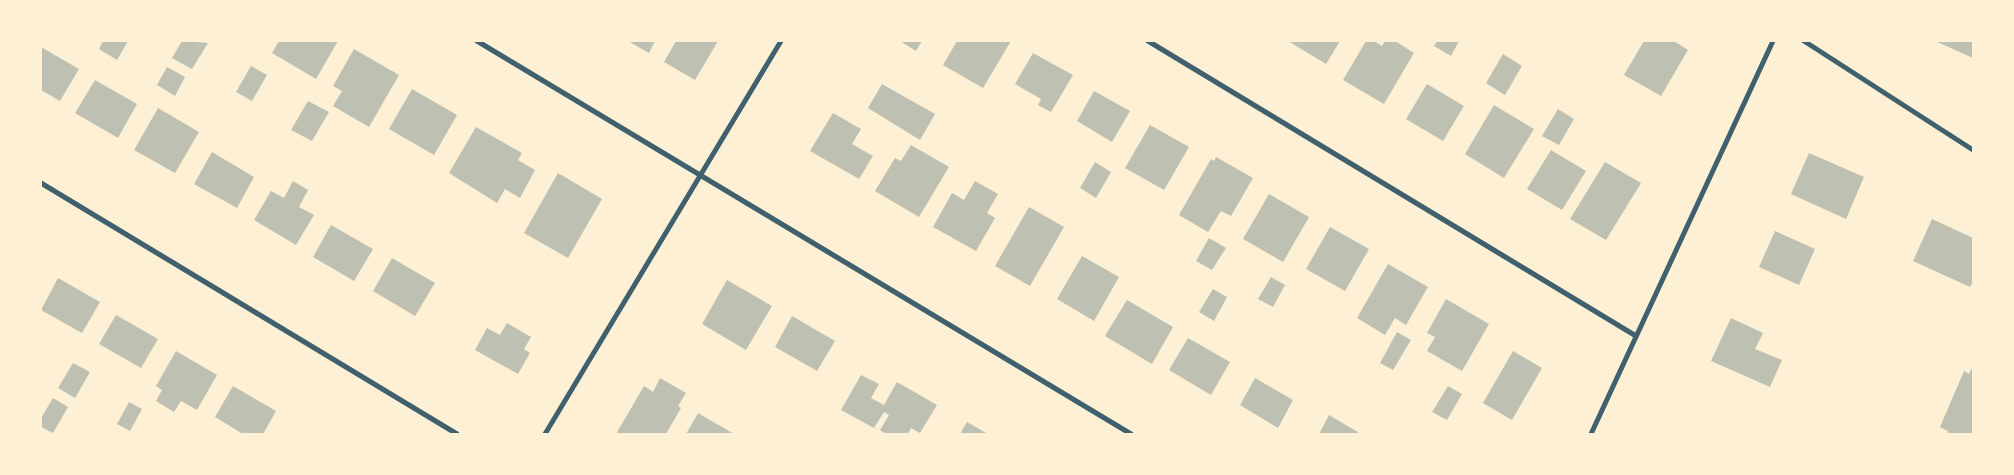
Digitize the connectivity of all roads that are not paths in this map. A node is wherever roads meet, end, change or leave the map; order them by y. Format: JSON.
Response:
{"nodes":[{"id":1,"x":477,"y":41,"type":"edge"},
{"id":2,"x":781,"y":41,"type":"edge"},
{"id":3,"x":1148,"y":41,"type":"edge"},
{"id":4,"x":1773,"y":41,"type":"edge"},
{"id":5,"x":1804,"y":41,"type":"edge"},
{"id":6,"x":1973,"y":150,"type":"edge"},
{"id":7,"x":700,"y":176,"type":"junction"},
{"id":8,"x":41,"y":183,"type":"edge"},
{"id":9,"x":1636,"y":336,"type":"junction"},
{"id":10,"x":457,"y":434,"type":"edge"},
{"id":11,"x":545,"y":434,"type":"edge"},
{"id":12,"x":1131,"y":434,"type":"edge"},
{"id":13,"x":1591,"y":434,"type":"edge"}],
"edges":[{"from":1,"to":7,"type":"street"},
{"from":2,"to":7,"type":"street"},
{"from":3,"to":9,"type":"street"},
{"from":4,"to":9,"type":"street"},
{"from":5,"to":6,"type":"street"},
{"from":7,"to":11,"type":"street"},
{"from":7,"to":12,"type":"street"},
{"from":8,"to":10,"type":"street"},
{"from":9,"to":13,"type":"street"}]}
